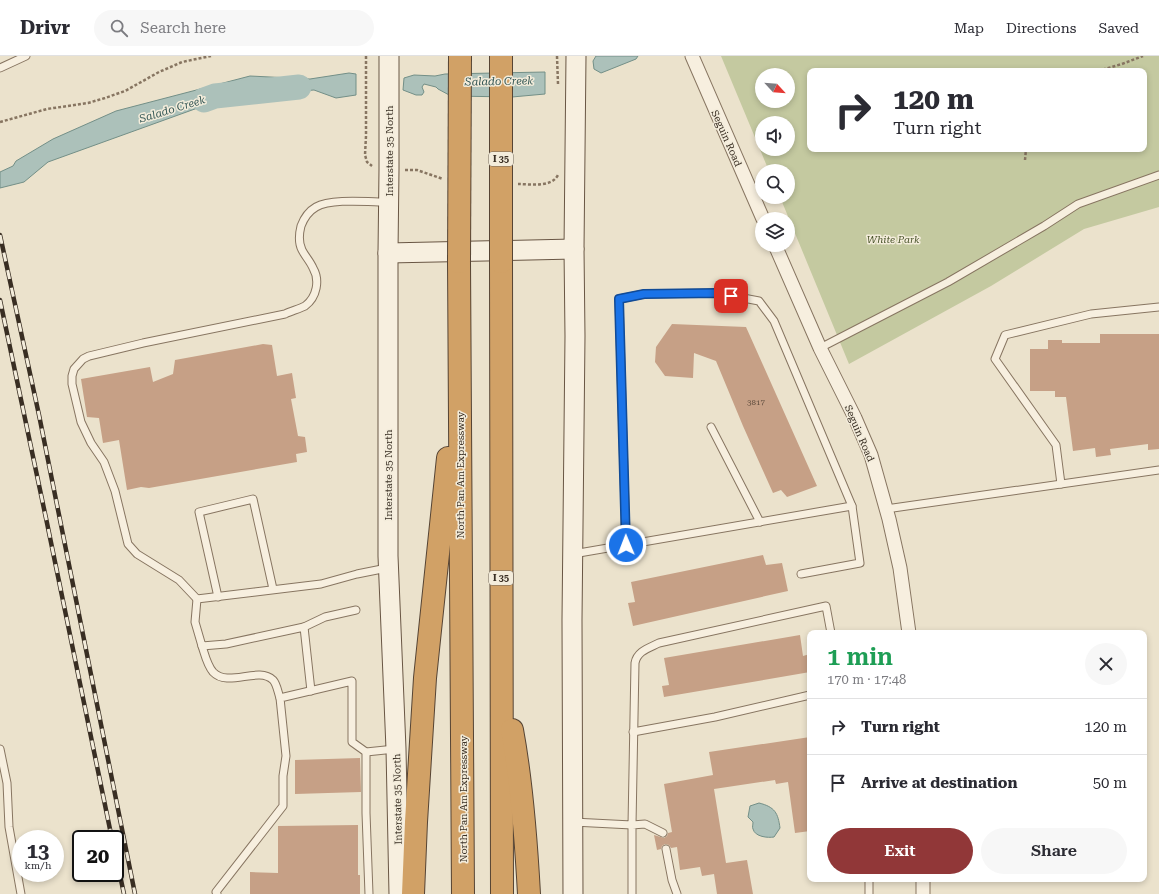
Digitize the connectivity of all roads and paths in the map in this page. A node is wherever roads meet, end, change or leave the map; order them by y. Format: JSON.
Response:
{"nodes":[{"id":1,"x":26,"y":56,"type":"edge"},
{"id":2,"x":211,"y":56,"type":"edge"},
{"id":3,"x":389,"y":56,"type":"edge"},
{"id":4,"x":460,"y":56,"type":"edge"},
{"id":5,"x":501,"y":56,"type":"edge"},
{"id":6,"x":576,"y":56,"type":"edge"},
{"id":7,"x":692,"y":56,"type":"edge"},
{"id":8,"x":1143,"y":56,"type":"edge"},
{"id":9,"x":0,"y":68,"type":"edge"},
{"id":10,"x":1108,"y":68,"type":"edge"},
{"id":11,"x":0,"y":122,"type":"edge"},
{"id":12,"x":1026,"y":152,"type":"edge"},
{"id":13,"x":1025,"y":160,"type":"dead end"},
{"id":14,"x":1159,"y":175,"type":"edge"},
{"id":15,"x":388,"y":202,"type":"junction"},
{"id":16,"x":760,"y":212,"type":"edge"},
{"id":17,"x":574,"y":249,"type":"junction"},
{"id":18,"x":778,"y":252,"type":"edge"},
{"id":19,"x":388,"y":253,"type":"junction"},
{"id":20,"x":1159,"y":306,"type":"edge"},
{"id":21,"x":459,"y":342,"type":"junction"},
{"id":22,"x":820,"y":348,"type":"junction"},
{"id":23,"x":711,"y":427,"type":"dead end"},
{"id":24,"x":1159,"y":470,"type":"edge"},
{"id":25,"x":1061,"y":484,"type":"junction"},
{"id":26,"x":852,"y":506,"type":"junction"},
{"id":27,"x":886,"y":509,"type":"junction"},
{"id":28,"x":760,"y":522,"type":"junction"},
{"id":29,"x":626,"y":545,"type":"junction"},
{"id":30,"x":573,"y":554,"type":"junction"},
{"id":31,"x":389,"y":567,"type":"junction"},
{"id":32,"x":801,"y":574,"type":"dead end"},
{"id":33,"x":273,"y":589,"type":"junction"},
{"id":34,"x":218,"y":597,"type":"junction"},
{"id":35,"x":197,"y":599,"type":"junction"},
{"id":36,"x":356,"y":610,"type":"dead end"},
{"id":37,"x":304,"y":627,"type":"junction"},
{"id":38,"x":830,"y":630,"type":"edge"},
{"id":39,"x":908,"y":630,"type":"edge"},
{"id":40,"x":202,"y":646,"type":"junction"},
{"id":41,"x":502,"y":672,"type":"junction"},
{"id":42,"x":311,"y":691,"type":"junction"},
{"id":43,"x":807,"y":696,"type":"edge"},
{"id":44,"x":280,"y":698,"type":"junction"},
{"id":45,"x":634,"y":732,"type":"junction"},
{"id":46,"x":0,"y":749,"type":"edge"},
{"id":47,"x":396,"y":749,"type":"junction"},
{"id":48,"x":366,"y":752,"type":"junction"},
{"id":49,"x":4,"y":784,"type":"edge"},
{"id":50,"x":573,"y":822,"type":"junction"},
{"id":51,"x":632,"y":825,"type":"junction"},
{"id":52,"x":663,"y":833,"type":"dead end"},
{"id":53,"x":666,"y":849,"type":"dead end"},
{"id":54,"x":869,"y":882,"type":"edge"},
{"id":55,"x":922,"y":882,"type":"edge"},
{"id":56,"x":21,"y":894,"type":"edge"},
{"id":57,"x":216,"y":894,"type":"edge"},
{"id":58,"x":369,"y":894,"type":"edge"},
{"id":59,"x":399,"y":894,"type":"edge"},
{"id":60,"x":413,"y":894,"type":"edge"},
{"id":61,"x":463,"y":894,"type":"edge"},
{"id":62,"x":502,"y":894,"type":"edge"},
{"id":63,"x":528,"y":894,"type":"edge"},
{"id":64,"x":574,"y":894,"type":"edge"},
{"id":65,"x":632,"y":894,"type":"edge"},
{"id":66,"x":677,"y":894,"type":"edge"},
{"id":67,"x":869,"y":894,"type":"edge"},
{"id":68,"x":923,"y":894,"type":"edge"}],
"edges":[{"from":1,"to":9,"type":"lane"},
{"from":2,"to":11,"type":"path"},
{"from":3,"to":15,"type":"main road","name":"Interstate 35 North"},
{"from":4,"to":21,"type":"highway","name":"North Pan Am Expressway","bridge":true},
{"from":5,"to":41,"type":"highway","number":"I 35","bridge":true},
{"from":6,"to":17,"type":"main road"},
{"from":7,"to":16,"type":"street","name":"Seguin Road"},
{"from":8,"to":10,"type":"path"},
{"from":12,"to":13,"type":"path"},
{"from":14,"to":22,"type":"lane"},
{"from":15,"to":19,"type":"main road","name":"Interstate 35 North"},
{"from":15,"to":35,"type":"lane"},
{"from":17,"to":19,"type":"main road"},
{"from":17,"to":30,"type":"main road"},
{"from":18,"to":22,"type":"street","name":"Seguin Road"},
{"from":19,"to":31,"type":"main road","name":"Interstate 35 North"},
{"from":20,"to":25,"type":"lane"},
{"from":21,"to":60,"type":"highway"},
{"from":21,"to":61,"type":"highway","name":"North Pan Am Expressway"},
{"from":22,"to":27,"type":"street","name":"Seguin Road"},
{"from":23,"to":28,"type":"lane"},
{"from":24,"to":25,"type":"lane"},
{"from":25,"to":27,"type":"lane"},
{"from":26,"to":28,"type":"lane"},
{"from":26,"to":29,"type":"lane"},
{"from":26,"to":32,"type":"lane"},
{"from":27,"to":39,"type":"street","name":"Seguin Road"},
{"from":28,"to":29,"type":"lane"},
{"from":29,"to":30,"type":"lane"},
{"from":30,"to":50,"type":"main road"},
{"from":31,"to":33,"type":"lane"},
{"from":31,"to":47,"type":"main road","name":"Interstate 35 North"},
{"from":33,"to":34,"type":"lane"},
{"from":33,"to":34,"type":"lane"},
{"from":34,"to":35,"type":"lane"},
{"from":35,"to":40,"type":"lane"},
{"from":36,"to":37,"type":"lane"},
{"from":37,"to":40,"type":"lane"},
{"from":37,"to":42,"type":"lane"},
{"from":38,"to":45,"type":"lane"},
{"from":40,"to":44,"type":"lane"},
{"from":41,"to":62,"type":"highway","number":"I 35"},
{"from":41,"to":63,"type":"highway"},
{"from":42,"to":44,"type":"lane"},
{"from":42,"to":48,"type":"lane"},
{"from":43,"to":45,"type":"lane"},
{"from":44,"to":57,"type":"lane"},
{"from":45,"to":51,"type":"lane"},
{"from":46,"to":49,"type":"lane"},
{"from":47,"to":48,"type":"lane"},
{"from":47,"to":59,"type":"main road","name":"Interstate 35 North"},
{"from":48,"to":58,"type":"lane"},
{"from":49,"to":56,"type":"lane"},
{"from":50,"to":51,"type":"lane"},
{"from":50,"to":64,"type":"main road"},
{"from":51,"to":52,"type":"lane"},
{"from":51,"to":65,"type":"lane"},
{"from":53,"to":66,"type":"lane"},
{"from":54,"to":67,"type":"lane"},
{"from":55,"to":68,"type":"street"}]}
